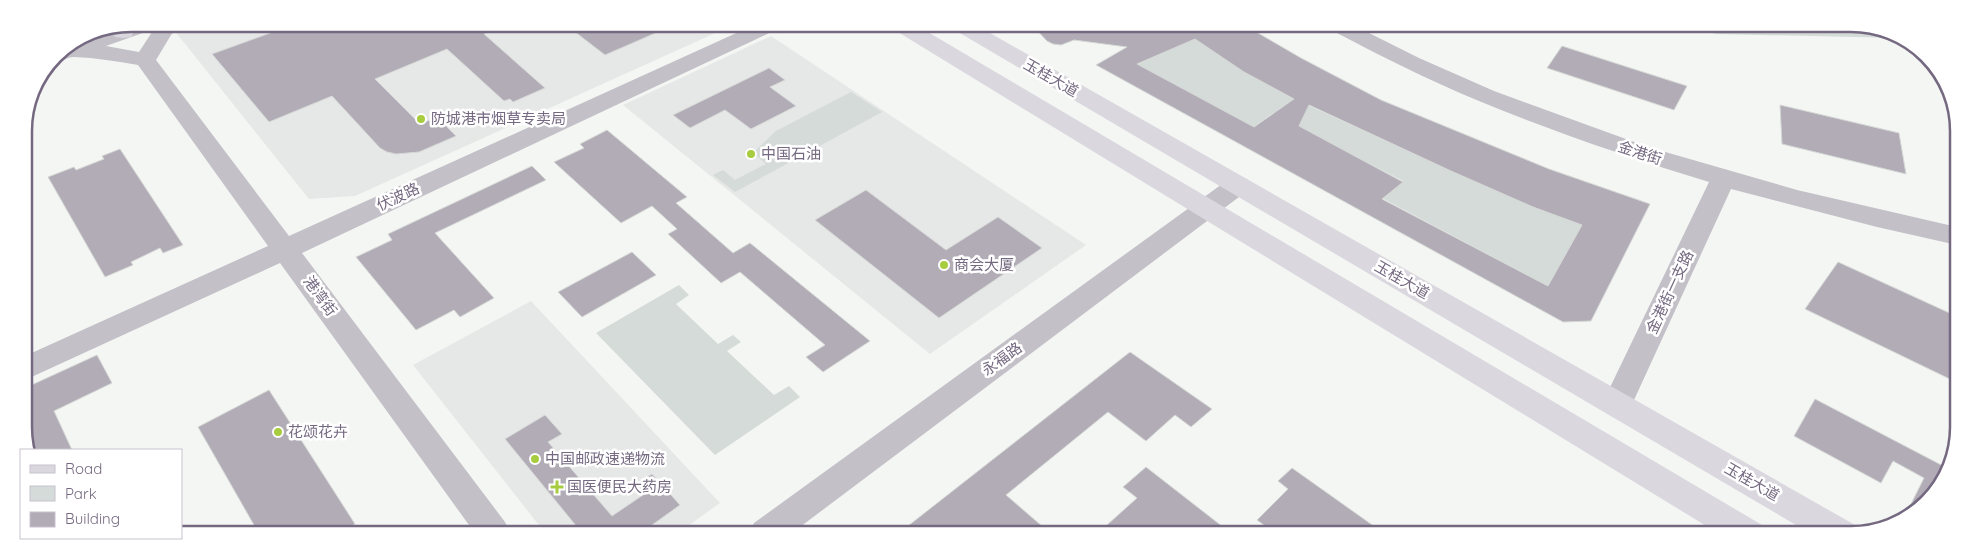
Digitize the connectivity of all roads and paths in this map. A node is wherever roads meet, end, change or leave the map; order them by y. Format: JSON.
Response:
{"nodes":[{"id":1,"x":1351,"y":32,"type":"edge"},
{"id":2,"x":162,"y":33,"type":"edge"},
{"id":3,"x":754,"y":33,"type":"edge"},
{"id":4,"x":913,"y":33,"type":"edge"},
{"id":5,"x":971,"y":33,"type":"edge"},
{"id":6,"x":70,"y":54,"type":"edge"},
{"id":7,"x":144,"y":60,"type":"junction"},
{"id":8,"x":1723,"y":179,"type":"junction"},
{"id":9,"x":1238,"y":186,"type":"junction"},
{"id":10,"x":1206,"y":209,"type":"junction"},
{"id":11,"x":1950,"y":234,"type":"edge"},
{"id":12,"x":286,"y":249,"type":"junction"},
{"id":13,"x":32,"y":365,"type":"edge"},
{"id":14,"x":1617,"y":404,"type":"junction"},
{"id":15,"x":489,"y":526,"type":"edge"},
{"id":16,"x":776,"y":526,"type":"edge"},
{"id":17,"x":1735,"y":526,"type":"edge"},
{"id":18,"x":1827,"y":526,"type":"edge"}],
"edges":[{"from":1,"to":8,"type":"street","name":"金港街"},
{"from":2,"to":7,"type":"street"},
{"from":3,"to":12,"type":"street","name":"伏波路"},
{"from":4,"to":10,"type":"main road"},
{"from":5,"to":9,"type":"main road","name":"玉桂大道"},
{"from":6,"to":7,"type":"street"},
{"from":7,"to":12,"type":"street","name":"港湾街"},
{"from":8,"to":11,"type":"street","name":"金港街"},
{"from":8,"to":14,"type":"street","name":"金港街一支路"},
{"from":9,"to":10,"type":"street","name":"永福路"},
{"from":9,"to":14,"type":"main road","name":"玉桂大道"},
{"from":10,"to":16,"type":"street","name":"永福路"},
{"from":10,"to":17,"type":"main road"},
{"from":12,"to":13,"type":"street","name":"伏波路"},
{"from":12,"to":15,"type":"street","name":"港湾街"},
{"from":14,"to":18,"type":"main road","name":"玉桂大道"}]}
